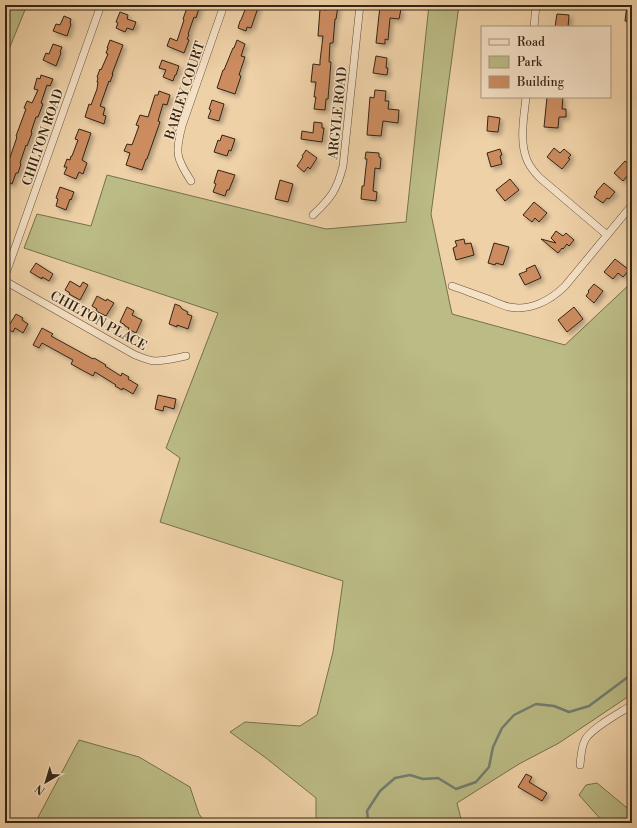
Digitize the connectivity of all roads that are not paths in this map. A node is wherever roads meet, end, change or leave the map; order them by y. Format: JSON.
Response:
{"nodes":[{"id":1,"x":101,"y":5,"type":"edge"},
{"id":2,"x":224,"y":5,"type":"edge"},
{"id":3,"x":360,"y":5,"type":"edge"},
{"id":4,"x":536,"y":5,"type":"edge"},
{"id":5,"x":534,"y":26,"type":"edge"},
{"id":6,"x":526,"y":98,"type":"edge"},
{"id":7,"x":191,"y":181,"type":"dead end"},
{"id":8,"x":632,"y":205,"type":"edge"},
{"id":9,"x":313,"y":215,"type":"dead end"},
{"id":10,"x":607,"y":234,"type":"junction"},
{"id":11,"x":5,"y":276,"type":"edge"},
{"id":12,"x":5,"y":281,"type":"edge"},
{"id":13,"x":452,"y":286,"type":"dead end"},
{"id":14,"x":186,"y":356,"type":"dead end"},
{"id":15,"x":632,"y":705,"type":"edge"},
{"id":16,"x":580,"y":765,"type":"dead end"}],
"edges":[{"from":1,"to":11,"type":"street","name":"CHILTON ROAD"},
{"from":2,"to":7,"type":"street","name":"BARLEY COURT"},
{"from":3,"to":9,"type":"street","name":"ARGYLE ROAD"},
{"from":4,"to":5,"type":"street"},
{"from":6,"to":10,"type":"street"},
{"from":8,"to":10,"type":"street"},
{"from":10,"to":13,"type":"street"},
{"from":12,"to":14,"type":"street","name":"CHILTON PLACE"},
{"from":15,"to":16,"type":"street"}]}
